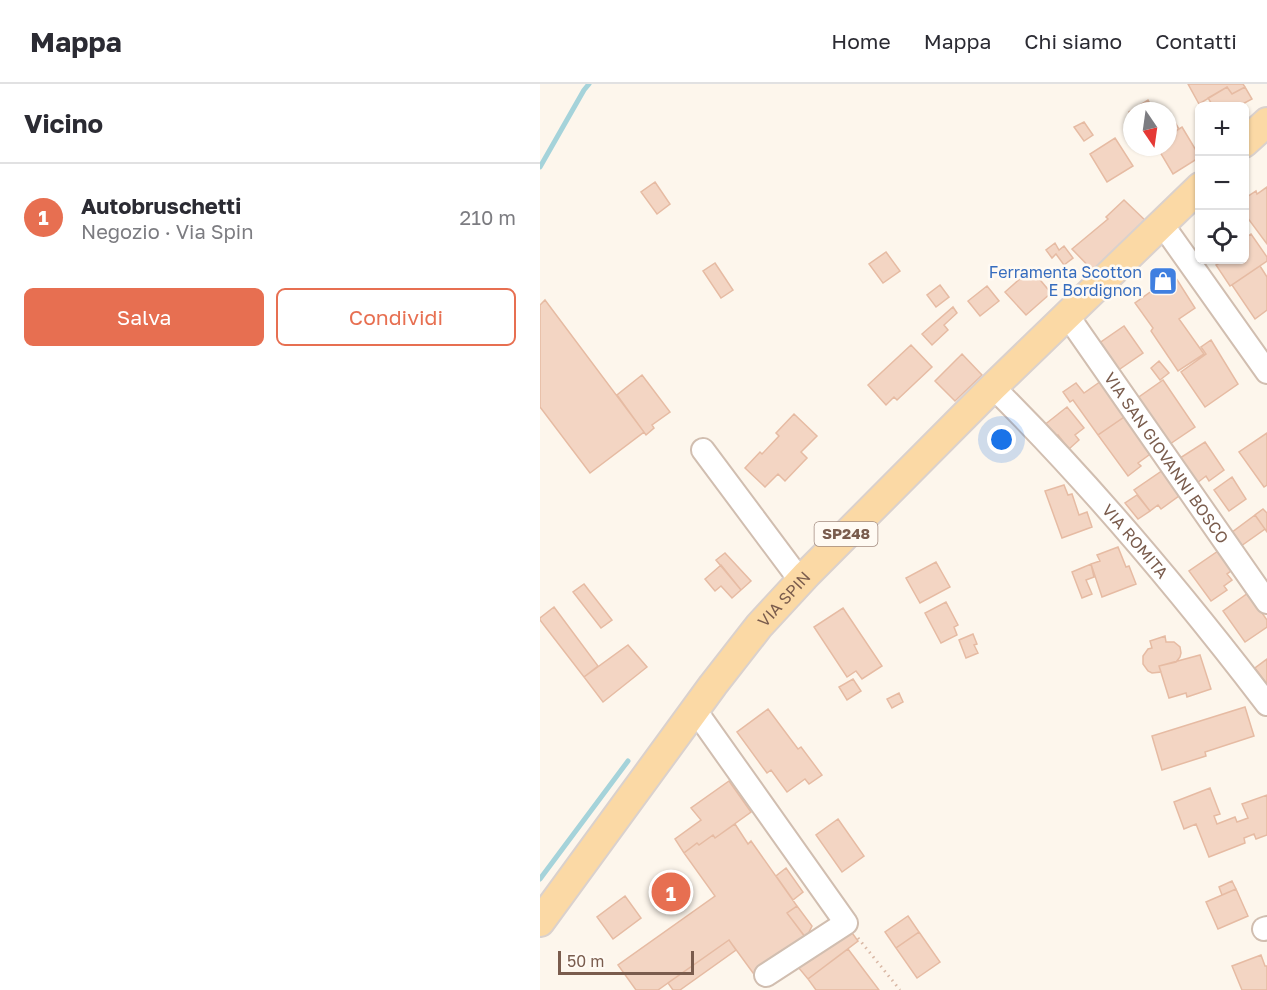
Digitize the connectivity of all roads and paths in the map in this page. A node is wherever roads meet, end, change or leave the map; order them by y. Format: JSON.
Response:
{"nodes":[{"id":1,"x":1195,"y":192,"type":"edge"},
{"id":2,"x":1162,"y":224,"type":"junction"},
{"id":3,"x":1067,"y":315,"type":"junction"},
{"id":4,"x":1267,"y":372,"type":"edge"},
{"id":5,"x":993,"y":387,"type":"junction"},
{"id":6,"x":703,"y":450,"type":"dead end"},
{"id":7,"x":800,"y":580,"type":"junction"},
{"id":8,"x":1267,"y":602,"type":"edge"},
{"id":9,"x":1267,"y":704,"type":"edge"},
{"id":10,"x":695,"y":710,"type":"junction"},
{"id":11,"x":540,"y":922,"type":"edge"},
{"id":12,"x":846,"y":923,"type":"junction"},
{"id":13,"x":766,"y":975,"type":"dead end"},
{"id":14,"x":900,"y":990,"type":"edge"}],
"edges":[{"from":1,"to":2,"type":"main road","name":"VIA SPIN","number":"SP248"},
{"from":2,"to":3,"type":"main road","name":"VIA SPIN","number":"SP248"},
{"from":2,"to":4,"type":"street"},
{"from":3,"to":5,"type":"main road","name":"VIA SPIN","number":"SP248"},
{"from":3,"to":8,"type":"street","name":"VIA SAN GIOVANNI BOSCO"},
{"from":5,"to":7,"type":"main road","name":"VIA SPIN","number":"SP248"},
{"from":5,"to":9,"type":"street","name":"VIA ROMITA"},
{"from":6,"to":7,"type":"street"},
{"from":7,"to":10,"type":"main road","name":"VIA SPIN","number":"SP248"},
{"from":10,"to":11,"type":"main road","name":"VIA SPIN","number":"SP248"},
{"from":10,"to":12,"type":"street"},
{"from":12,"to":13,"type":"street"},
{"from":12,"to":14,"type":"path"}]}
